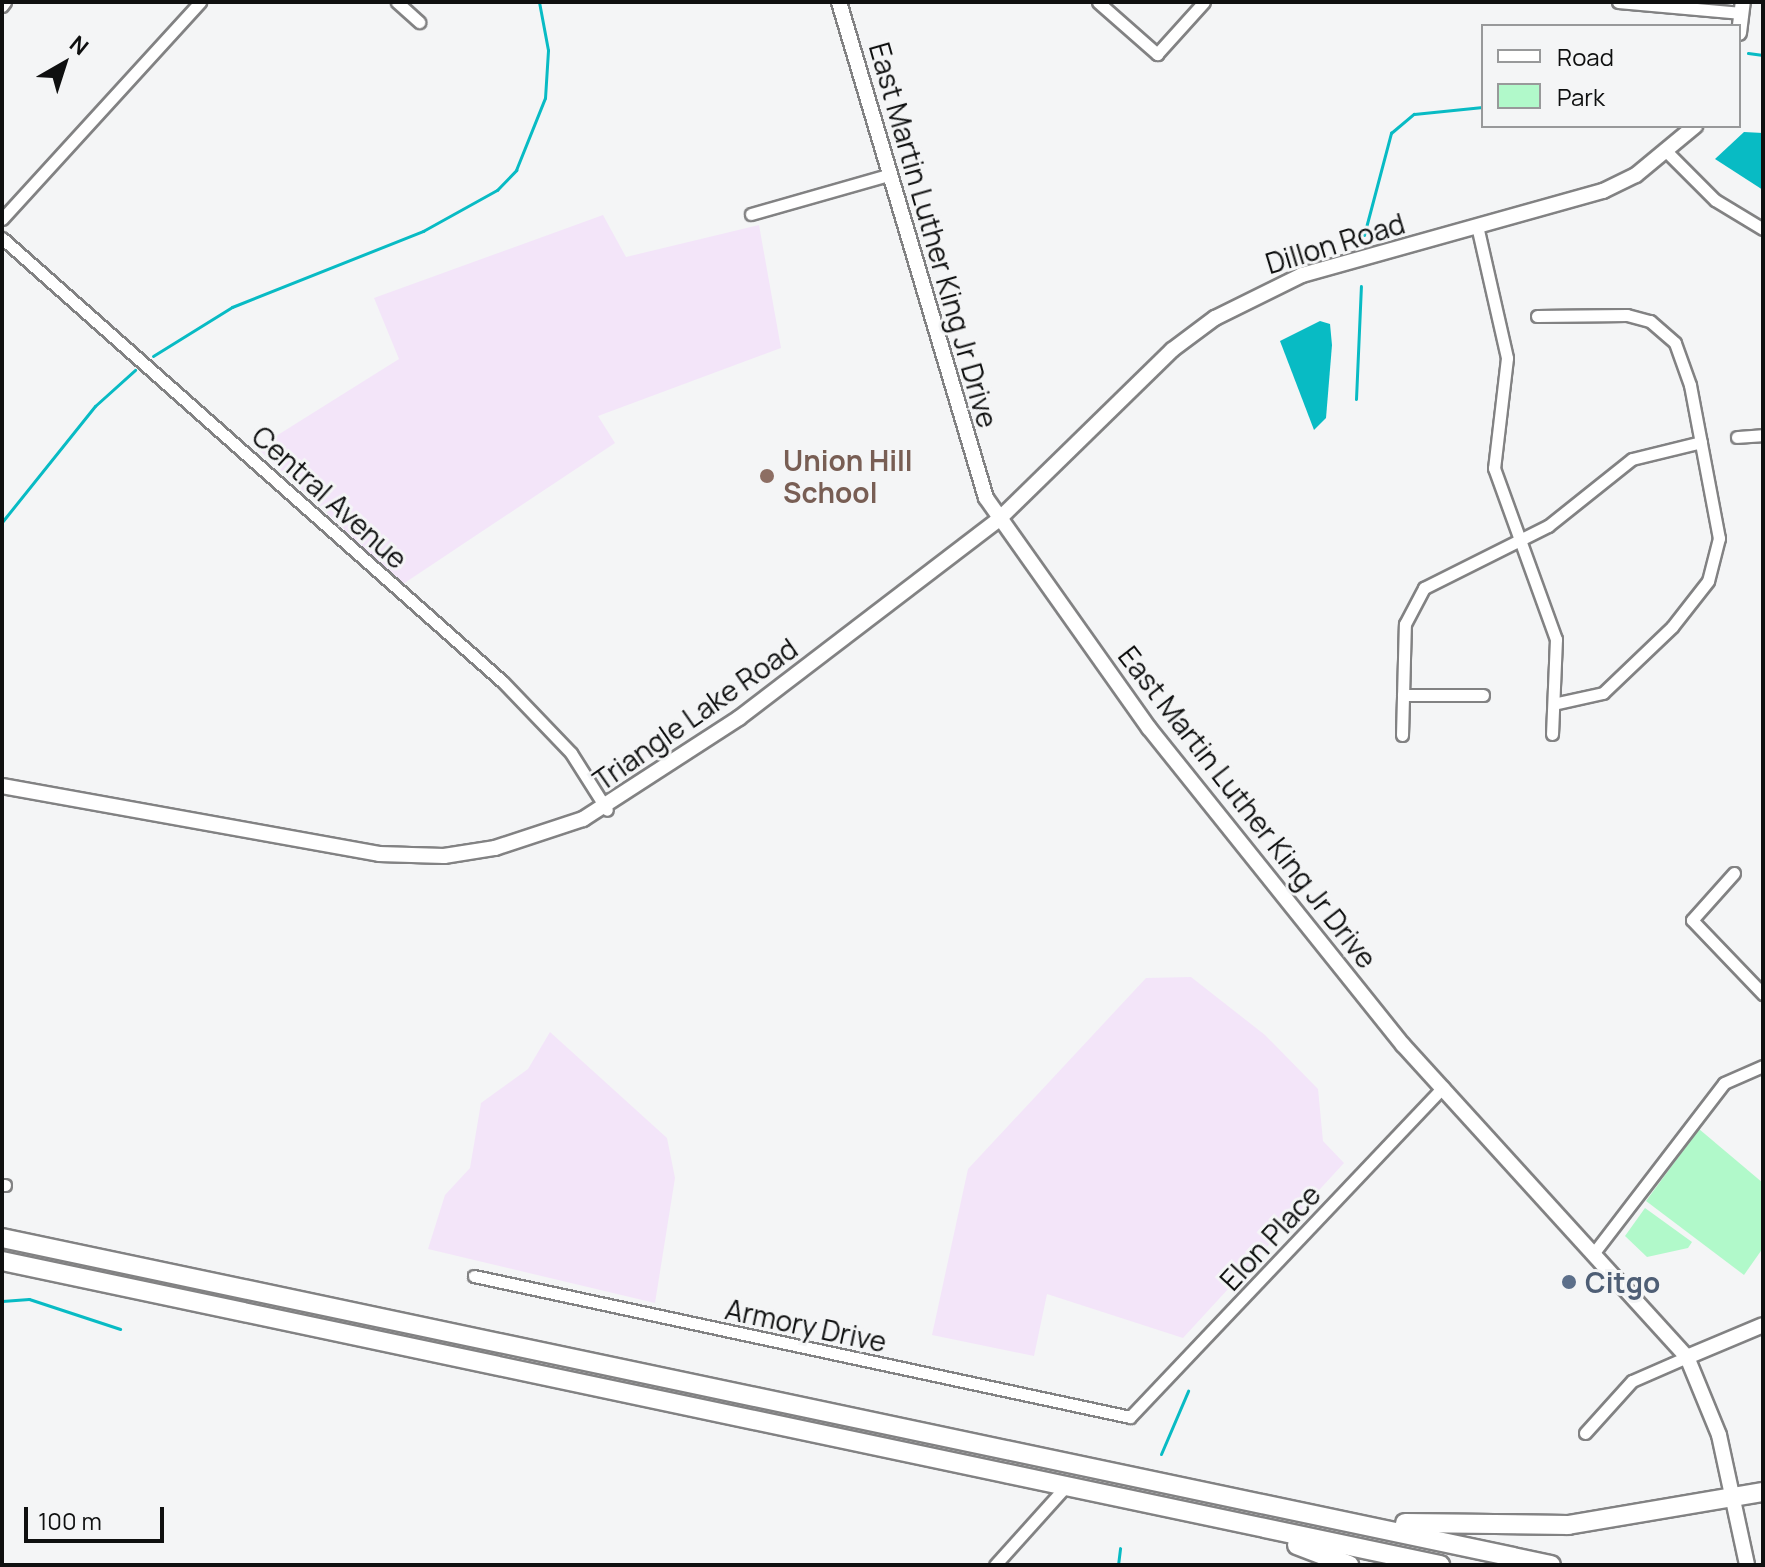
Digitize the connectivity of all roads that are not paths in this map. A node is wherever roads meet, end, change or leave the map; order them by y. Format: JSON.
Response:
{"nodes":[{"id":1,"x":200,"y":2,"type":"edge"},
{"id":2,"x":397,"y":2,"type":"edge"},
{"id":3,"x":839,"y":2,"type":"edge"},
{"id":4,"x":1098,"y":2,"type":"edge"},
{"id":5,"x":1204,"y":2,"type":"edge"},
{"id":6,"x":1618,"y":2,"type":"edge"},
{"id":7,"x":1743,"y":8,"type":"edge"},
{"id":8,"x":419,"y":22,"type":"dead end"},
{"id":9,"x":1693,"y":128,"type":"edge"},
{"id":10,"x":1667,"y":152,"type":"junction"},
{"id":11,"x":888,"y":175,"type":"junction"},
{"id":12,"x":751,"y":214,"type":"dead end"},
{"id":13,"x":2,"y":219,"type":"edge"},
{"id":14,"x":1763,"y":229,"type":"edge"},
{"id":15,"x":1478,"y":230,"type":"junction"},
{"id":16,"x":2,"y":238,"type":"edge"},
{"id":17,"x":1537,"y":316,"type":"dead end"},
{"id":18,"x":1763,"y":435,"type":"edge"},
{"id":19,"x":1737,"y":437,"type":"dead end"},
{"id":20,"x":1701,"y":442,"type":"junction"},
{"id":21,"x":999,"y":519,"type":"junction"},
{"id":22,"x":1517,"y":540,"type":"junction"},
{"id":23,"x":1403,"y":695,"type":"junction"},
{"id":24,"x":1483,"y":695,"type":"dead end"},
{"id":25,"x":1557,"y":703,"type":"junction"},
{"id":26,"x":1552,"y":734,"type":"dead end"},
{"id":27,"x":1402,"y":735,"type":"dead end"},
{"id":28,"x":2,"y":786,"type":"edge"},
{"id":29,"x":607,"y":810,"type":"junction"},
{"id":30,"x":1734,"y":873,"type":"dead end"},
{"id":31,"x":1763,"y":994,"type":"edge"},
{"id":32,"x":1763,"y":1066,"type":"edge"},
{"id":33,"x":1443,"y":1087,"type":"junction"},
{"id":34,"x":2,"y":1238,"type":"edge"},
{"id":35,"x":1596,"y":1250,"type":"junction"},
{"id":36,"x":2,"y":1261,"type":"edge"},
{"id":37,"x":474,"y":1276,"type":"dead end"},
{"id":38,"x":1763,"y":1325,"type":"edge"},
{"id":39,"x":1687,"y":1357,"type":"junction"},
{"id":40,"x":1130,"y":1417,"type":"joint"},
{"id":41,"x":1585,"y":1433,"type":"dead end"},
{"id":42,"x":1067,"y":1485,"type":"junction"},
{"id":43,"x":1763,"y":1492,"type":"edge"},
{"id":44,"x":1730,"y":1495,"type":"junction"},
{"id":45,"x":1283,"y":1507,"type":"junction"},
{"id":46,"x":1187,"y":1512,"type":"junction"},
{"id":47,"x":1746,"y":1561,"type":"edge"},
{"id":48,"x":995,"y":1565,"type":"edge"},
{"id":49,"x":1349,"y":1565,"type":"edge"},
{"id":50,"x":1440,"y":1565,"type":"edge"},
{"id":51,"x":1551,"y":1565,"type":"edge"}],
"edges":[{"from":1,"to":13,"type":"street"},
{"from":2,"to":8,"type":"street"},
{"from":3,"to":11,"type":"street","name":"East Martin Luther King Jr Drive"},
{"from":4,"to":5,"type":"street"},
{"from":6,"to":7,"type":"street"},
{"from":9,"to":10,"type":"street","name":"Dillon Road"},
{"from":10,"to":14,"type":"street"},
{"from":10,"to":15,"type":"street","name":"Dillon Road"},
{"from":11,"to":12,"type":"street"},
{"from":11,"to":21,"type":"street","name":"East Martin Luther King Jr Drive"},
{"from":15,"to":21,"type":"street","name":"Dillon Road"},
{"from":15,"to":22,"type":"street"},
{"from":16,"to":29,"type":"street","name":"Central Avenue"},
{"from":17,"to":20,"type":"street"},
{"from":18,"to":19,"type":"street"},
{"from":20,"to":22,"type":"street"},
{"from":20,"to":25,"type":"street"},
{"from":21,"to":29,"type":"street","name":"Triangle Lake Road"},
{"from":21,"to":33,"type":"street","name":"East Martin Luther King Jr Drive"},
{"from":22,"to":23,"type":"street"},
{"from":22,"to":25,"type":"street"},
{"from":23,"to":24,"type":"street"},
{"from":23,"to":27,"type":"street"},
{"from":25,"to":26,"type":"street"},
{"from":28,"to":29,"type":"street","name":"Triangle Lake Road"},
{"from":30,"to":31,"type":"street"},
{"from":32,"to":35,"type":"street"},
{"from":33,"to":35,"type":"street","name":"East Martin Luther King Jr Drive"},
{"from":33,"to":40,"type":"street","name":"Elon Place"},
{"from":34,"to":45,"type":"highway"},
{"from":35,"to":39,"type":"street","name":"East Martin Luther King Jr Drive"},
{"from":36,"to":42,"type":"highway"},
{"from":37,"to":40,"type":"street","name":"Armory Drive"},
{"from":38,"to":39,"type":"street"},
{"from":39,"to":41,"type":"street"},
{"from":39,"to":44,"type":"street","name":"East Martin Luther King Jr Drive"},
{"from":42,"to":46,"type":"highway"},
{"from":42,"to":48,"type":"street"},
{"from":43,"to":44,"type":"highway"},
{"from":44,"to":45,"type":"highway"},
{"from":44,"to":47,"type":"street","name":"East Martin Luther King Jr Drive"},
{"from":45,"to":51,"type":"highway"},
{"from":46,"to":49,"type":"highway"},
{"from":46,"to":50,"type":"highway"}]}
